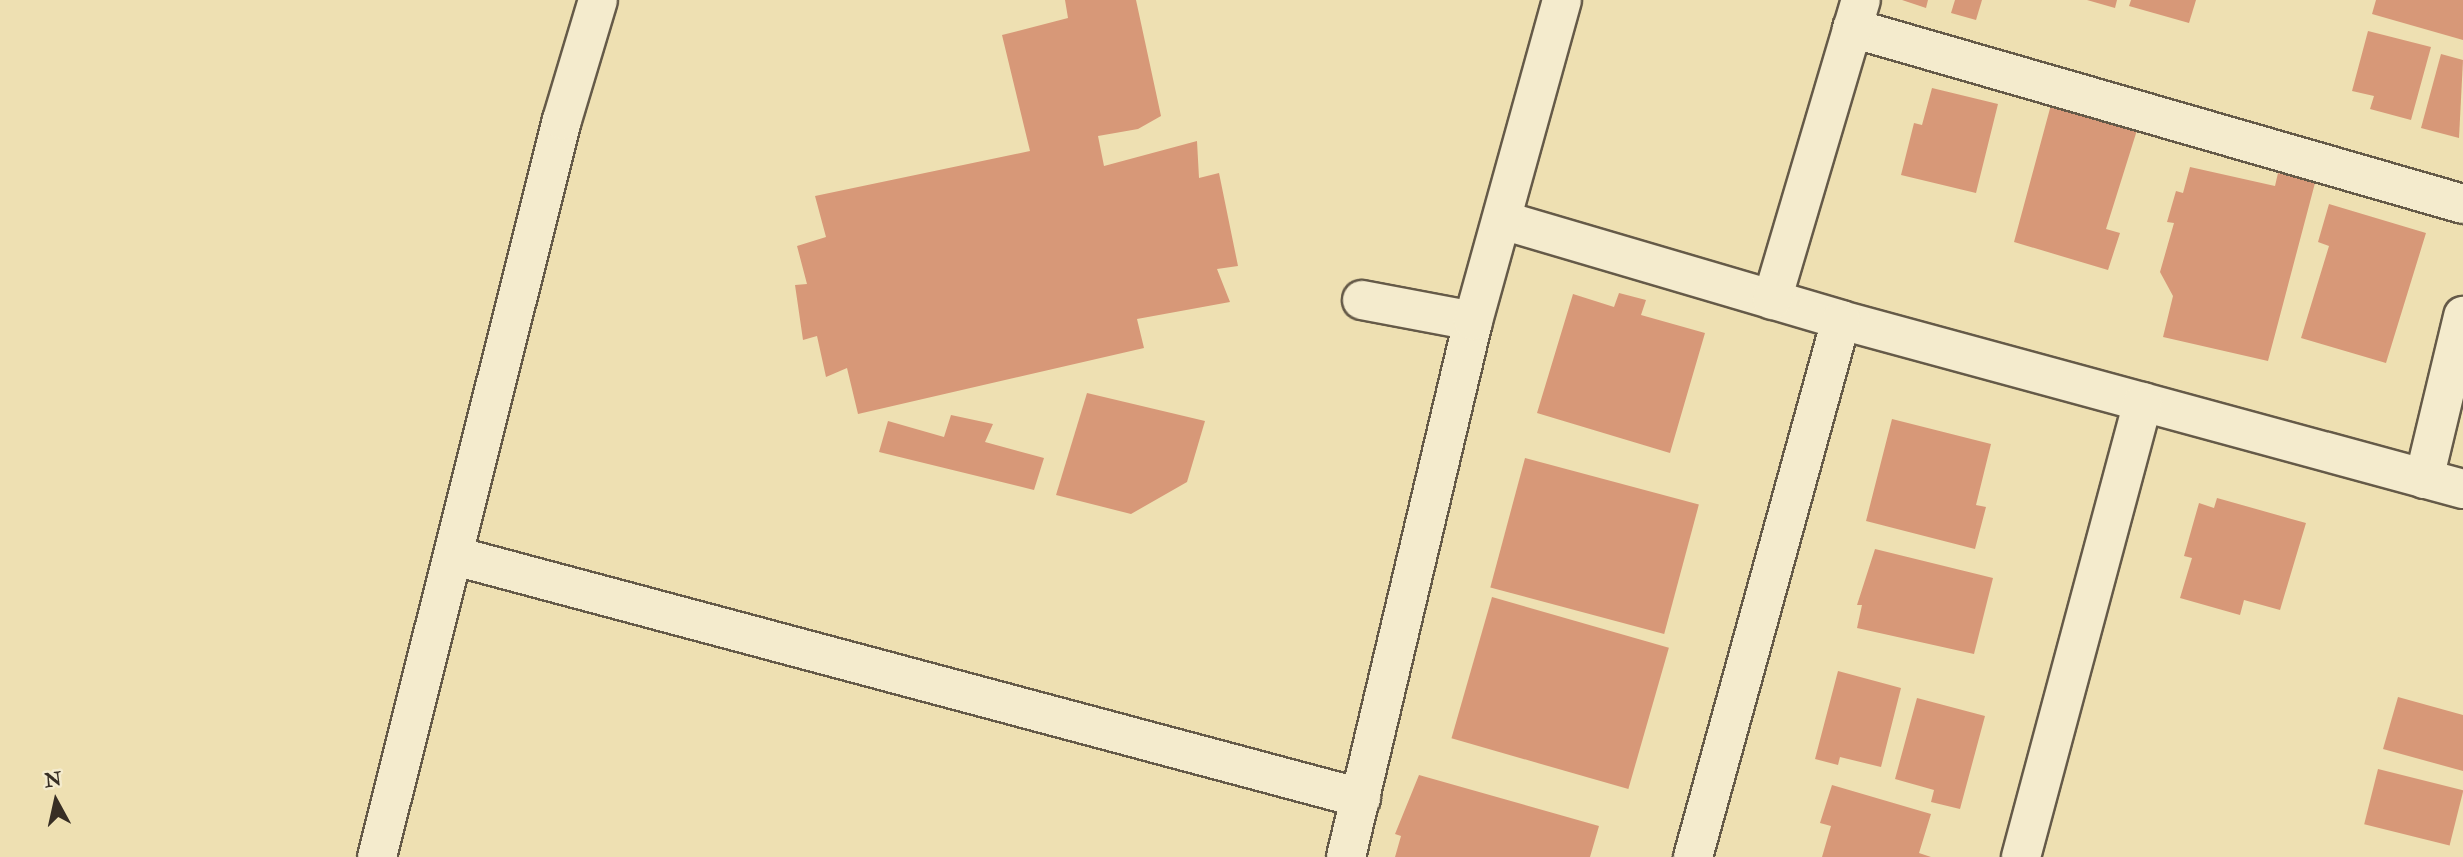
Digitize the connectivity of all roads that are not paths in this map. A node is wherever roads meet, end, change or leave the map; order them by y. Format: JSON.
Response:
{"nodes":[{"id":1,"x":598,"y":0,"type":"edge"},
{"id":2,"x":1562,"y":0,"type":"edge"},
{"id":3,"x":1856,"y":14,"type":"edge"},
{"id":4,"x":2463,"y":204,"type":"edge"},
{"id":5,"x":1502,"y":220,"type":"junction"},
{"id":6,"x":1362,"y":300,"type":"dead end"},
{"id":7,"x":1772,"y":300,"type":"junction"},
{"id":8,"x":2463,"y":316,"type":"edge"},
{"id":9,"x":1841,"y":320,"type":"junction"},
{"id":10,"x":1473,"y":321,"type":"junction"},
{"id":11,"x":2143,"y":402,"type":"junction"},
{"id":12,"x":2424,"y":479,"type":"junction"},
{"id":13,"x":2463,"y":489,"type":"edge"},
{"id":14,"x":455,"y":556,"type":"junction"},
{"id":15,"x":1361,"y":798,"type":"junction"},
{"id":16,"x":377,"y":857,"type":"edge"},
{"id":17,"x":1346,"y":857,"type":"edge"},
{"id":18,"x":1693,"y":857,"type":"edge"},
{"id":19,"x":2021,"y":857,"type":"edge"}],
"edges":[{"from":1,"to":14,"type":"street"},
{"from":2,"to":5,"type":"street"},
{"from":3,"to":4,"type":"street"},
{"from":3,"to":7,"type":"street"},
{"from":5,"to":7,"type":"street"},
{"from":5,"to":10,"type":"street"},
{"from":6,"to":10,"type":"street"},
{"from":7,"to":9,"type":"street"},
{"from":8,"to":12,"type":"street"},
{"from":9,"to":11,"type":"street"},
{"from":9,"to":18,"type":"street"},
{"from":10,"to":15,"type":"street"},
{"from":11,"to":12,"type":"street"},
{"from":11,"to":19,"type":"street"},
{"from":12,"to":13,"type":"street"},
{"from":14,"to":15,"type":"street"},
{"from":14,"to":16,"type":"street"},
{"from":15,"to":17,"type":"street"}]}
